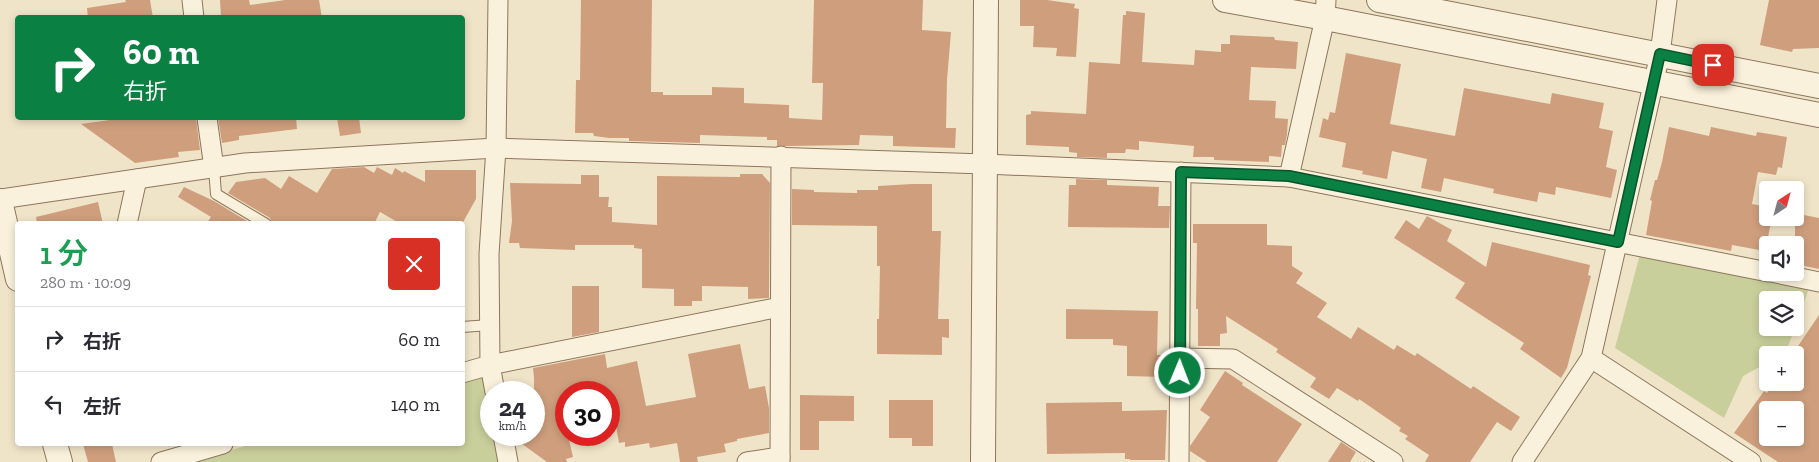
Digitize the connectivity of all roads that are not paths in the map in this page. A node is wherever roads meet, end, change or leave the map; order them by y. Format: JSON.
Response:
{"nodes":[{"id":1,"x":192,"y":0,"type":"edge"},
{"id":2,"x":498,"y":0,"type":"edge"},
{"id":3,"x":986,"y":0,"type":"edge"},
{"id":4,"x":1225,"y":0,"type":"edge"},
{"id":5,"x":1379,"y":0,"type":"edge"},
{"id":6,"x":1667,"y":0,"type":"edge"},
{"id":7,"x":1325,"y":9,"type":"edge"},
{"id":8,"x":194,"y":15,"type":"edge"},
{"id":9,"x":1660,"y":54,"type":"junction"},
{"id":10,"x":1653,"y":83,"type":"junction"},
{"id":11,"x":1819,"y":86,"type":"edge"},
{"id":12,"x":1819,"y":115,"type":"edge"},
{"id":13,"x":207,"y":120,"type":"edge"},
{"id":14,"x":496,"y":148,"type":"junction"},
{"id":15,"x":781,"y":156,"type":"junction"},
{"id":16,"x":985,"y":164,"type":"junction"},
{"id":17,"x":214,"y":168,"type":"junction"},
{"id":18,"x":1181,"y":172,"type":"junction"},
{"id":19,"x":1289,"y":176,"type":"junction"},
{"id":20,"x":137,"y":179,"type":"junction"},
{"id":21,"x":0,"y":200,"type":"edge"},
{"id":22,"x":128,"y":221,"type":"edge"},
{"id":23,"x":261,"y":221,"type":"edge"},
{"id":24,"x":1618,"y":242,"type":"junction"},
{"id":25,"x":15,"y":266,"type":"edge"},
{"id":26,"x":1759,"y":270,"type":"edge"},
{"id":27,"x":1804,"y":279,"type":"edge"},
{"id":28,"x":1819,"y":282,"type":"edge"},
{"id":29,"x":780,"y":307,"type":"junction"},
{"id":30,"x":490,"y":325,"type":"junction"},
{"id":31,"x":465,"y":327,"type":"edge"},
{"id":32,"x":1180,"y":358,"type":"junction"},
{"id":33,"x":1591,"y":358,"type":"junction"},
{"id":34,"x":490,"y":365,"type":"junction"},
{"id":35,"x":465,"y":372,"type":"edge"},
{"id":36,"x":493,"y":381,"type":"edge"},
{"id":37,"x":56,"y":446,"type":"edge"},
{"id":38,"x":204,"y":446,"type":"edge"},
{"id":39,"x":505,"y":446,"type":"edge"},
{"id":40,"x":780,"y":459,"type":"edge"},
{"id":41,"x":60,"y":462,"type":"edge"},
{"id":42,"x":161,"y":462,"type":"edge"},
{"id":43,"x":508,"y":462,"type":"edge"},
{"id":44,"x":747,"y":462,"type":"edge"},
{"id":45,"x":983,"y":462,"type":"edge"},
{"id":46,"x":1179,"y":462,"type":"edge"},
{"id":47,"x":1393,"y":462,"type":"edge"},
{"id":48,"x":1522,"y":462,"type":"edge"},
{"id":49,"x":1751,"y":462,"type":"edge"}],
"edges":[{"from":1,"to":8,"type":"street"},
{"from":2,"to":14,"type":"street"},
{"from":3,"to":16,"type":"street"},
{"from":4,"to":7,"type":"street"},
{"from":5,"to":9,"type":"street"},
{"from":6,"to":9,"type":"street"},
{"from":7,"to":10,"type":"street"},
{"from":7,"to":19,"type":"street"},
{"from":9,"to":10,"type":"street"},
{"from":9,"to":11,"type":"street"},
{"from":10,"to":12,"type":"street"},
{"from":10,"to":24,"type":"street"},
{"from":13,"to":17,"type":"street"},
{"from":14,"to":15,"type":"street"},
{"from":14,"to":17,"type":"street"},
{"from":14,"to":30,"type":"street"},
{"from":15,"to":16,"type":"street"},
{"from":15,"to":29,"type":"street"},
{"from":16,"to":18,"type":"street"},
{"from":16,"to":45,"type":"street"},
{"from":17,"to":20,"type":"street"},
{"from":17,"to":23,"type":"lane"},
{"from":18,"to":19,"type":"street"},
{"from":18,"to":32,"type":"street"},
{"from":19,"to":24,"type":"street"},
{"from":20,"to":21,"type":"street"},
{"from":20,"to":22,"type":"street"},
{"from":21,"to":25,"type":"street"},
{"from":24,"to":26,"type":"street"},
{"from":24,"to":33,"type":"street"},
{"from":27,"to":28,"type":"street"},
{"from":29,"to":34,"type":"street"},
{"from":29,"to":40,"type":"street"},
{"from":30,"to":31,"type":"lane"},
{"from":30,"to":34,"type":"street"},
{"from":32,"to":46,"type":"street"},
{"from":32,"to":47,"type":"street"},
{"from":33,"to":48,"type":"street"},
{"from":33,"to":49,"type":"street"},
{"from":34,"to":35,"type":"street"},
{"from":34,"to":36,"type":"street"},
{"from":37,"to":41,"type":"street"},
{"from":38,"to":42,"type":"street"},
{"from":39,"to":43,"type":"street"},
{"from":40,"to":44,"type":"street"}]}
